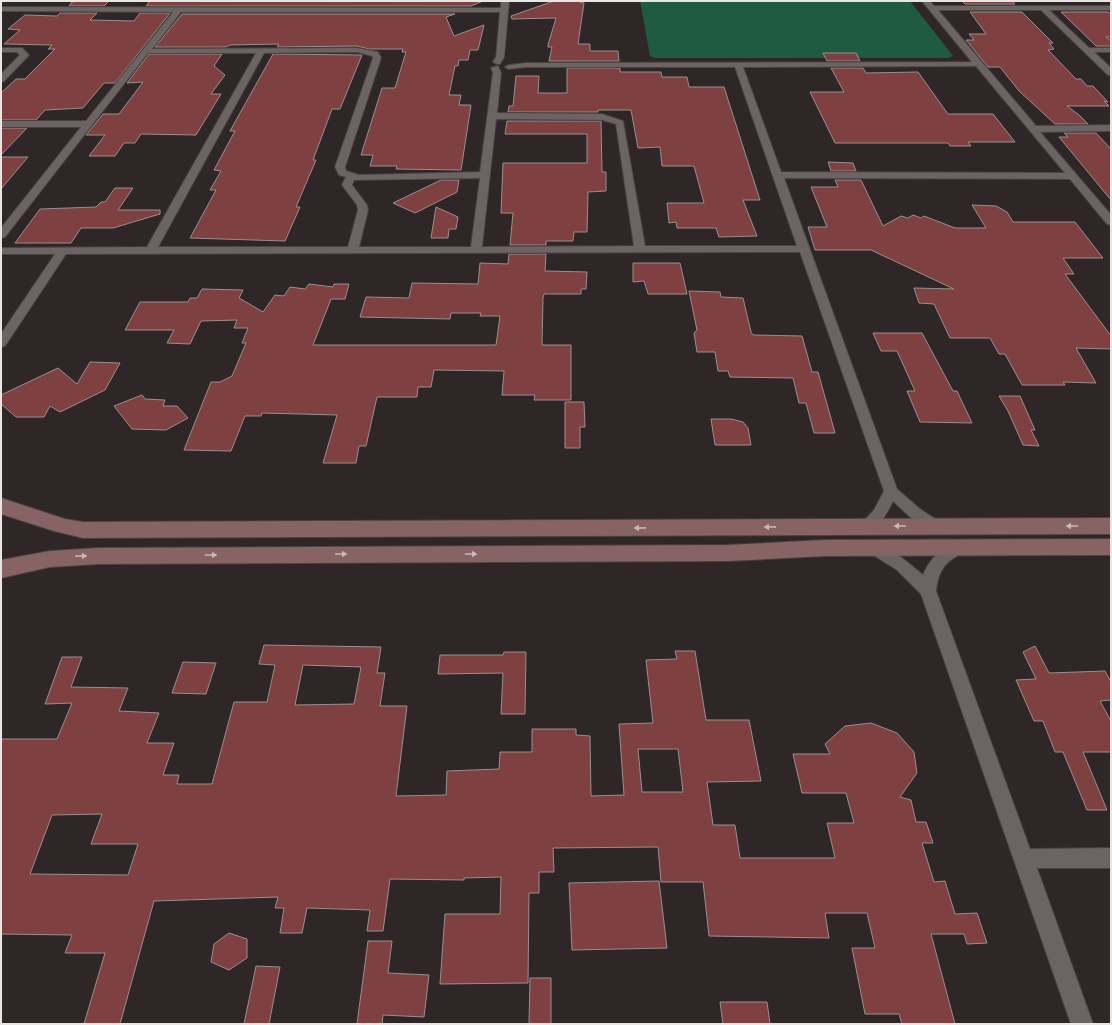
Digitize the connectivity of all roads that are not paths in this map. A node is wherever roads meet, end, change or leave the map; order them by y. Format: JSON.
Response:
{"nodes":[{"id":1,"x":4,"y":1,"type":"edge"},
{"id":2,"x":505,"y":1,"type":"edge"},
{"id":3,"x":926,"y":1,"type":"edge"},
{"id":4,"x":1,"y":3,"type":"edge"},
{"id":5,"x":933,"y":8,"type":"junction"},
{"id":6,"x":1043,"y":8,"type":"junction"},
{"id":7,"x":1111,"y":8,"type":"edge"},
{"id":8,"x":1,"y":9,"type":"edge"},
{"id":9,"x":178,"y":10,"type":"junction"},
{"id":10,"x":504,"y":10,"type":"junction"},
{"id":11,"x":4,"y":50,"type":"edge"},
{"id":12,"x":262,"y":50,"type":"junction"},
{"id":13,"x":1086,"y":50,"type":"junction"},
{"id":14,"x":1111,"y":50,"type":"edge"},
{"id":15,"x":146,"y":51,"type":"junction"},
{"id":16,"x":980,"y":64,"type":"junction"},
{"id":17,"x":502,"y":65,"type":"junction"},
{"id":18,"x":738,"y":65,"type":"junction"},
{"id":19,"x":1111,"y":73,"type":"edge"},
{"id":20,"x":1,"y":79,"type":"edge"},
{"id":21,"x":492,"y":116,"type":"junction"},
{"id":22,"x":1,"y":124,"type":"edge"},
{"id":23,"x":88,"y":124,"type":"junction"},
{"id":24,"x":1111,"y":128,"type":"edge"},
{"id":25,"x":1035,"y":129,"type":"junction"},
{"id":26,"x":485,"y":175,"type":"junction"},
{"id":27,"x":778,"y":175,"type":"junction"},
{"id":28,"x":1073,"y":176,"type":"junction"},
{"id":29,"x":351,"y":177,"type":"junction"},
{"id":30,"x":1111,"y":222,"type":"edge"},
{"id":31,"x":1,"y":235,"type":"edge"},
{"id":32,"x":640,"y":249,"type":"junction"},
{"id":33,"x":804,"y":249,"type":"junction"},
{"id":34,"x":1,"y":251,"type":"edge"},
{"id":35,"x":63,"y":251,"type":"junction"},
{"id":36,"x":150,"y":251,"type":"junction"},
{"id":37,"x":352,"y":251,"type":"junction"},
{"id":38,"x":476,"y":251,"type":"junction"},
{"id":39,"x":1,"y":343,"type":"edge"},
{"id":40,"x":891,"y":491,"type":"junction"},
{"id":41,"x":1,"y":506,"type":"edge"},
{"id":42,"x":61,"y":526,"type":"junction"},
{"id":43,"x":935,"y":526,"type":"junction"},
{"id":44,"x":1111,"y":526,"type":"edge"},
{"id":45,"x":869,"y":537,"type":"junction"},
{"id":46,"x":1111,"y":547,"type":"edge"},
{"id":47,"x":959,"y":548,"type":"junction"},
{"id":48,"x":50,"y":559,"type":"junction"},
{"id":49,"x":1,"y":569,"type":"edge"},
{"id":50,"x":928,"y":591,"type":"junction"},
{"id":51,"x":1111,"y":858,"type":"edge"},
{"id":52,"x":1023,"y":859,"type":"junction"},
{"id":53,"x":1082,"y":1024,"type":"edge"}],
"edges":[{"from":1,"to":4,"type":"street"},
{"from":2,"to":10,"type":"street"},
{"from":3,"to":5,"type":"street"},
{"from":5,"to":6,"type":"street"},
{"from":5,"to":16,"type":"street"},
{"from":6,"to":7,"type":"street"},
{"from":6,"to":13,"type":"street"},
{"from":8,"to":9,"type":"street"},
{"from":9,"to":10,"type":"street"},
{"from":9,"to":15,"type":"street"},
{"from":10,"to":17,"type":"street"},
{"from":11,"to":20,"type":"street"},
{"from":12,"to":15,"type":"street"},
{"from":12,"to":29,"type":"street"},
{"from":12,"to":36,"type":"street"},
{"from":13,"to":14,"type":"street"},
{"from":13,"to":19,"type":"street"},
{"from":15,"to":23,"type":"street"},
{"from":16,"to":18,"type":"street"},
{"from":16,"to":25,"type":"street"},
{"from":17,"to":18,"type":"street"},
{"from":17,"to":21,"type":"street"},
{"from":18,"to":27,"type":"street"},
{"from":21,"to":26,"type":"street"},
{"from":21,"to":32,"type":"street"},
{"from":22,"to":23,"type":"street"},
{"from":23,"to":31,"type":"street"},
{"from":24,"to":25,"type":"street"},
{"from":25,"to":28,"type":"street"},
{"from":26,"to":29,"type":"street"},
{"from":26,"to":38,"type":"street"},
{"from":27,"to":28,"type":"street"},
{"from":27,"to":33,"type":"street"},
{"from":28,"to":30,"type":"street"},
{"from":29,"to":37,"type":"street"},
{"from":32,"to":33,"type":"street"},
{"from":32,"to":38,"type":"street"},
{"from":33,"to":40,"type":"street"},
{"from":34,"to":35,"type":"street"},
{"from":35,"to":36,"type":"street"},
{"from":35,"to":39,"type":"street"},
{"from":36,"to":37,"type":"street"},
{"from":37,"to":38,"type":"street"},
{"from":40,"to":43,"type":"street"},
{"from":40,"to":45,"type":"street"},
{"from":41,"to":42,"type":"main road"},
{"from":45,"to":42,"type":"main road","one_way":true},
{"from":42,"to":48,"type":"main road"},
{"from":44,"to":43,"type":"main road","one_way":true},
{"from":43,"to":45,"type":"main road","one_way":true},
{"from":45,"to":47,"type":"main road"},
{"from":48,"to":45,"type":"main road","one_way":true},
{"from":45,"to":50,"type":"street"},
{"from":46,"to":47,"type":"main road"},
{"from":47,"to":50,"type":"street"},
{"from":48,"to":49,"type":"main road"},
{"from":50,"to":52,"type":"street"},
{"from":51,"to":52,"type":"street"},
{"from":52,"to":53,"type":"street"}]}
